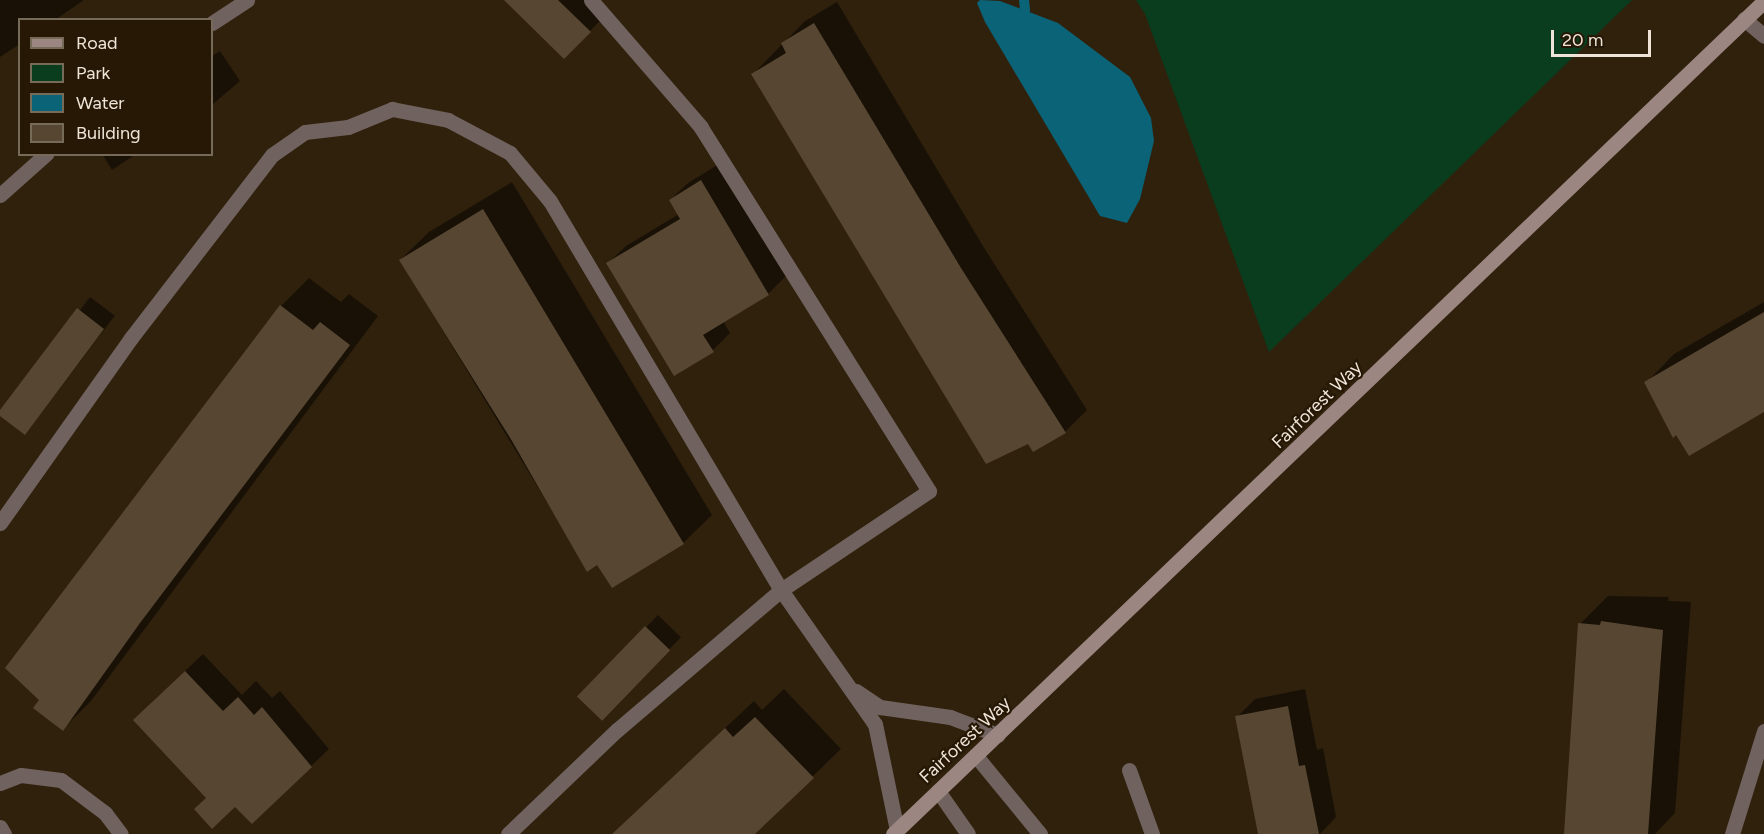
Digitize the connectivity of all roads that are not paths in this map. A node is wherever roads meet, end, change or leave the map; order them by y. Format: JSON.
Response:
{"nodes":[{"id":1,"x":247,"y":0,"type":"edge"},
{"id":2,"x":591,"y":0,"type":"edge"},
{"id":3,"x":1764,"y":1,"type":"edge"},
{"id":4,"x":1744,"y":19,"type":"junction"},
{"id":5,"x":213,"y":22,"type":"edge"},
{"id":6,"x":1764,"y":36,"type":"edge"},
{"id":7,"x":44,"y":156,"type":"edge"},
{"id":8,"x":0,"y":195,"type":"edge"},
{"id":9,"x":0,"y":523,"type":"edge"},
{"id":10,"x":781,"y":590,"type":"junction"},
{"id":11,"x":849,"y":686,"type":"junction"},
{"id":12,"x":1764,"y":731,"type":"edge"},
{"id":13,"x":998,"y":735,"type":"junction"},
{"id":14,"x":976,"y":756,"type":"junction"},
{"id":15,"x":1129,"y":770,"type":"dead end"},
{"id":16,"x":0,"y":783,"type":"edge"},
{"id":17,"x":938,"y":791,"type":"junction"},
{"id":18,"x":0,"y":827,"type":"edge"},
{"id":19,"x":895,"y":832,"type":"edge"},
{"id":20,"x":4,"y":834,"type":"edge"},
{"id":21,"x":121,"y":834,"type":"edge"},
{"id":22,"x":508,"y":834,"type":"edge"},
{"id":23,"x":968,"y":834,"type":"edge"},
{"id":24,"x":1040,"y":834,"type":"edge"},
{"id":25,"x":1152,"y":834,"type":"edge"},
{"id":26,"x":1732,"y":834,"type":"edge"}],
"edges":[{"from":1,"to":5,"type":"street"},
{"from":2,"to":10,"type":"street"},
{"from":3,"to":4,"type":"main road","name":"Fairforest Way"},
{"from":4,"to":6,"type":"street"},
{"from":4,"to":13,"type":"main road","name":"Fairforest Way"},
{"from":7,"to":8,"type":"street"},
{"from":9,"to":10,"type":"street"},
{"from":10,"to":11,"type":"street"},
{"from":10,"to":22,"type":"street"},
{"from":11,"to":13,"type":"street"},
{"from":11,"to":19,"type":"street"},
{"from":12,"to":26,"type":"street"},
{"from":13,"to":14,"type":"main road","name":"Fairforest Way"},
{"from":14,"to":17,"type":"main road","name":"Fairforest Way"},
{"from":14,"to":24,"type":"street"},
{"from":15,"to":25,"type":"street"},
{"from":16,"to":21,"type":"street"},
{"from":17,"to":19,"type":"main road","name":"Fairforest Way"},
{"from":17,"to":23,"type":"street"},
{"from":18,"to":20,"type":"street"}]}
